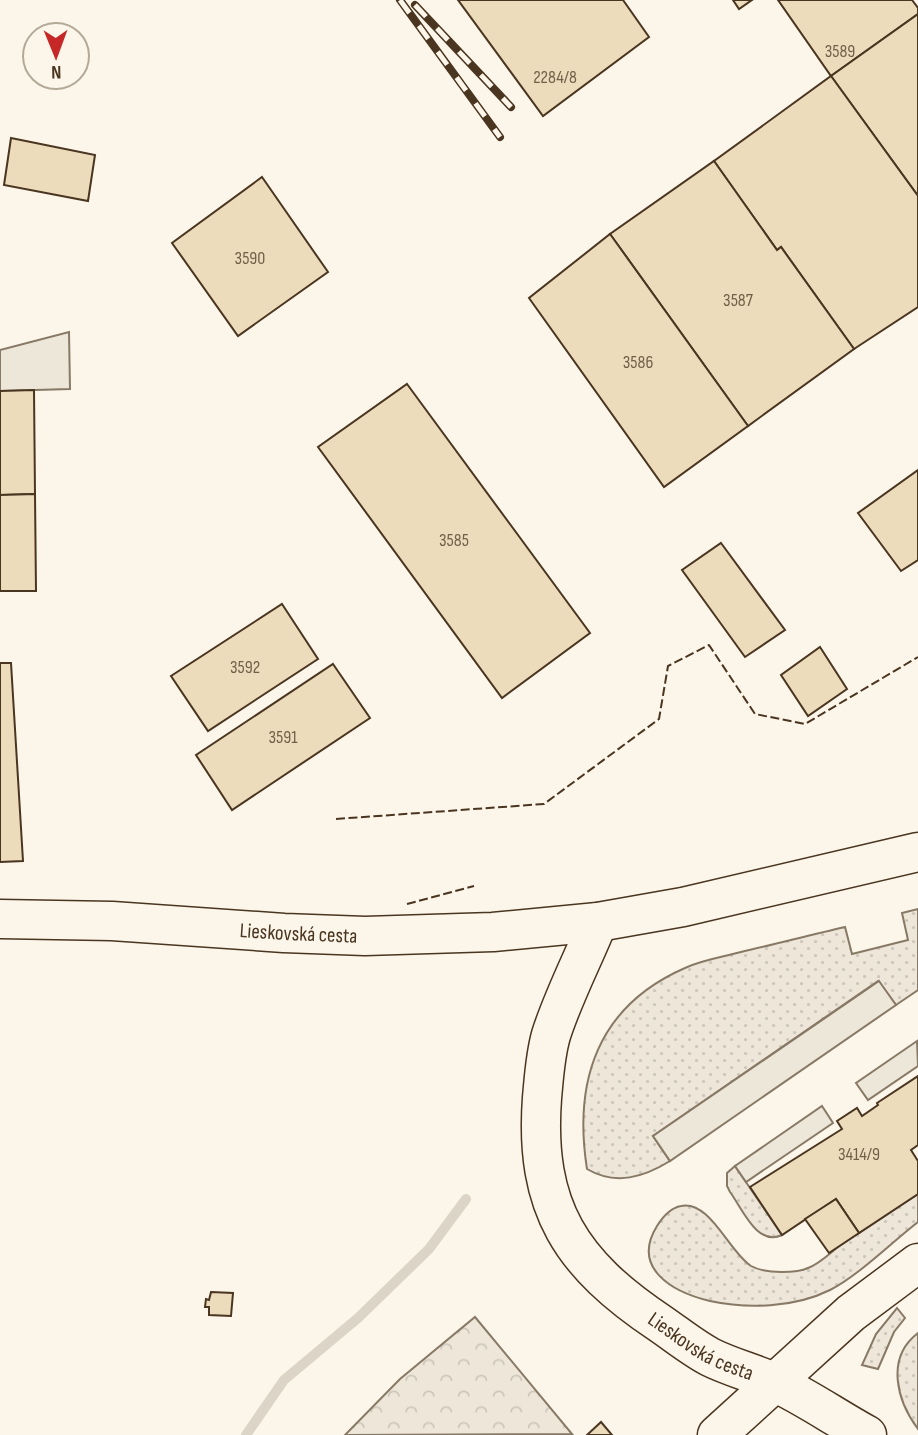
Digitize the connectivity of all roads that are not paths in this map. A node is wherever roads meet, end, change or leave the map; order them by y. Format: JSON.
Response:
{"nodes":[{"id":1,"x":918,"y":852,"type":"edge"},
{"id":2,"x":0,"y":919,"type":"edge"},
{"id":3,"x":598,"y":922,"type":"junction"},
{"id":4,"x":918,"y":1263,"type":"edge"},
{"id":5,"x":775,"y":1383,"type":"junction"},
{"id":6,"x":718,"y":1435,"type":"edge"},
{"id":7,"x":867,"y":1435,"type":"edge"}],
"edges":[{"from":1,"to":3,"type":"street","name":"Lieskovská cesta"},
{"from":2,"to":3,"type":"street","name":"Lieskovská cesta"},
{"from":3,"to":5,"type":"street","name":"Lieskovská cesta"},
{"from":4,"to":5,"type":"street"},
{"from":5,"to":6,"type":"street"},
{"from":5,"to":7,"type":"street","name":"Lieskovská cesta"}]}
